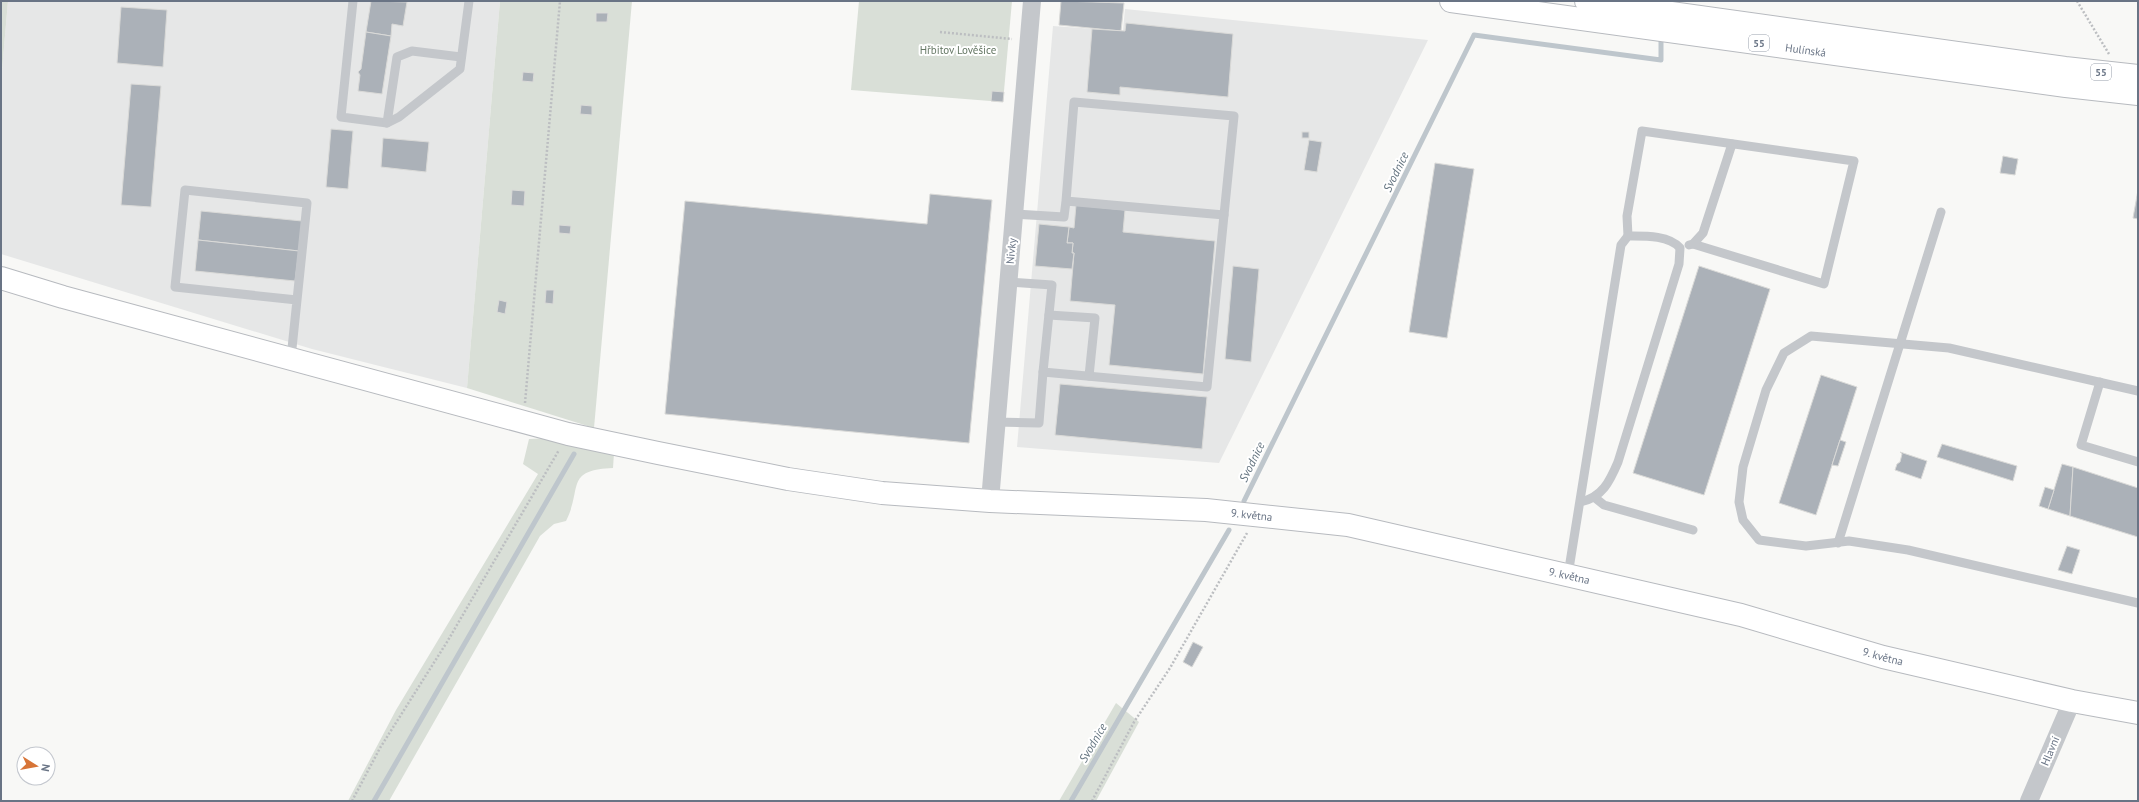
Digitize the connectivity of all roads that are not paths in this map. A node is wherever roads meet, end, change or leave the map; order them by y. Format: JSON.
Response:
{"nodes":[{"id":1,"x":353,"y":1,"type":"edge"},
{"id":2,"x":469,"y":1,"type":"edge"},
{"id":3,"x":1032,"y":1,"type":"edge"},
{"id":4,"x":1451,"y":1,"type":"edge"},
{"id":5,"x":1586,"y":1,"type":"edge"},
{"id":6,"x":462,"y":57,"type":"junction"},
{"id":7,"x":2138,"y":76,"type":"edge"},
{"id":8,"x":2065,"y":77,"type":"junction"},
{"id":9,"x":2138,"y":94,"type":"edge"},
{"id":10,"x":387,"y":123,"type":"junction"},
{"id":11,"x":1732,"y":144,"type":"junction"},
{"id":12,"x":1066,"y":201,"type":"junction"},
{"id":13,"x":1941,"y":212,"type":"dead end"},
{"id":14,"x":1014,"y":214,"type":"junction"},
{"id":15,"x":1224,"y":215,"type":"junction"},
{"id":16,"x":1628,"y":236,"type":"junction"},
{"id":17,"x":1693,"y":244,"type":"junction"},
{"id":18,"x":1680,"y":248,"type":"junction"},
{"id":19,"x":1,"y":278,"type":"edge"},
{"id":20,"x":1008,"y":282,"type":"junction"},
{"id":21,"x":297,"y":300,"type":"junction"},
{"id":22,"x":1049,"y":315,"type":"junction"},
{"id":23,"x":1900,"y":344,"type":"junction"},
{"id":24,"x":291,"y":360,"type":"junction"},
{"id":25,"x":1043,"y":372,"type":"junction"},
{"id":26,"x":1089,"y":376,"type":"junction"},
{"id":27,"x":2100,"y":382,"type":"junction"},
{"id":28,"x":2138,"y":391,"type":"edge"},
{"id":29,"x":996,"y":422,"type":"junction"},
{"id":30,"x":2138,"y":462,"type":"edge"},
{"id":31,"x":1594,"y":497,"type":"junction"},
{"id":32,"x":990,"y":501,"type":"junction"},
{"id":33,"x":1580,"y":502,"type":"junction"},
{"id":34,"x":1693,"y":530,"type":"dead end"},
{"id":35,"x":1838,"y":543,"type":"junction"},
{"id":36,"x":1568,"y":575,"type":"junction"},
{"id":37,"x":2138,"y":603,"type":"edge"},
{"id":38,"x":2072,"y":701,"type":"junction"},
{"id":39,"x":2138,"y":713,"type":"edge"},
{"id":40,"x":2029,"y":801,"type":"edge"}],
"edges":[{"from":1,"to":10,"type":"lane"},
{"from":2,"to":6,"type":"lane"},
{"from":3,"to":14,"type":"street","name":"Nivky"},
{"from":4,"to":8,"type":"street","name":"Hulínská","number":"55"},
{"from":5,"to":8,"type":"street","name":"Hulínská","number":"55"},
{"from":6,"to":10,"type":"lane"},
{"from":6,"to":10,"type":"lane"},
{"from":7,"to":8,"type":"street","number":"55"},
{"from":8,"to":9,"type":"street","number":"55"},
{"from":11,"to":16,"type":"lane"},
{"from":11,"to":17,"type":"lane"},
{"from":11,"to":17,"type":"lane"},
{"from":12,"to":14,"type":"lane"},
{"from":12,"to":15,"type":"lane"},
{"from":12,"to":15,"type":"lane"},
{"from":13,"to":23,"type":"lane"},
{"from":14,"to":20,"type":"street","name":"Nivky"},
{"from":15,"to":26,"type":"lane"},
{"from":16,"to":18,"type":"lane"},
{"from":16,"to":33,"type":"lane"},
{"from":17,"to":18,"type":"lane"},
{"from":18,"to":31,"type":"lane"},
{"from":19,"to":24,"type":"street","name":"9. května"},
{"from":20,"to":22,"type":"lane"},
{"from":20,"to":29,"type":"street","name":"Nivky"},
{"from":21,"to":21,"type":"lane"},
{"from":21,"to":24,"type":"lane"},
{"from":22,"to":25,"type":"lane"},
{"from":22,"to":26,"type":"lane"},
{"from":23,"to":27,"type":"lane"},
{"from":23,"to":35,"type":"lane"},
{"from":23,"to":35,"type":"lane"},
{"from":24,"to":32,"type":"street","name":"9. května"},
{"from":25,"to":26,"type":"lane"},
{"from":25,"to":29,"type":"lane"},
{"from":27,"to":28,"type":"lane"},
{"from":27,"to":30,"type":"lane"},
{"from":29,"to":32,"type":"street","name":"Nivky"},
{"from":31,"to":33,"type":"lane"},
{"from":31,"to":34,"type":"lane"},
{"from":32,"to":36,"type":"street","name":"9. května"},
{"from":33,"to":36,"type":"lane"},
{"from":35,"to":37,"type":"lane"},
{"from":36,"to":38,"type":"street","name":"9. května"},
{"from":38,"to":39,"type":"street","name":"9. května"},
{"from":38,"to":40,"type":"street","name":"Hlavní"}]}
